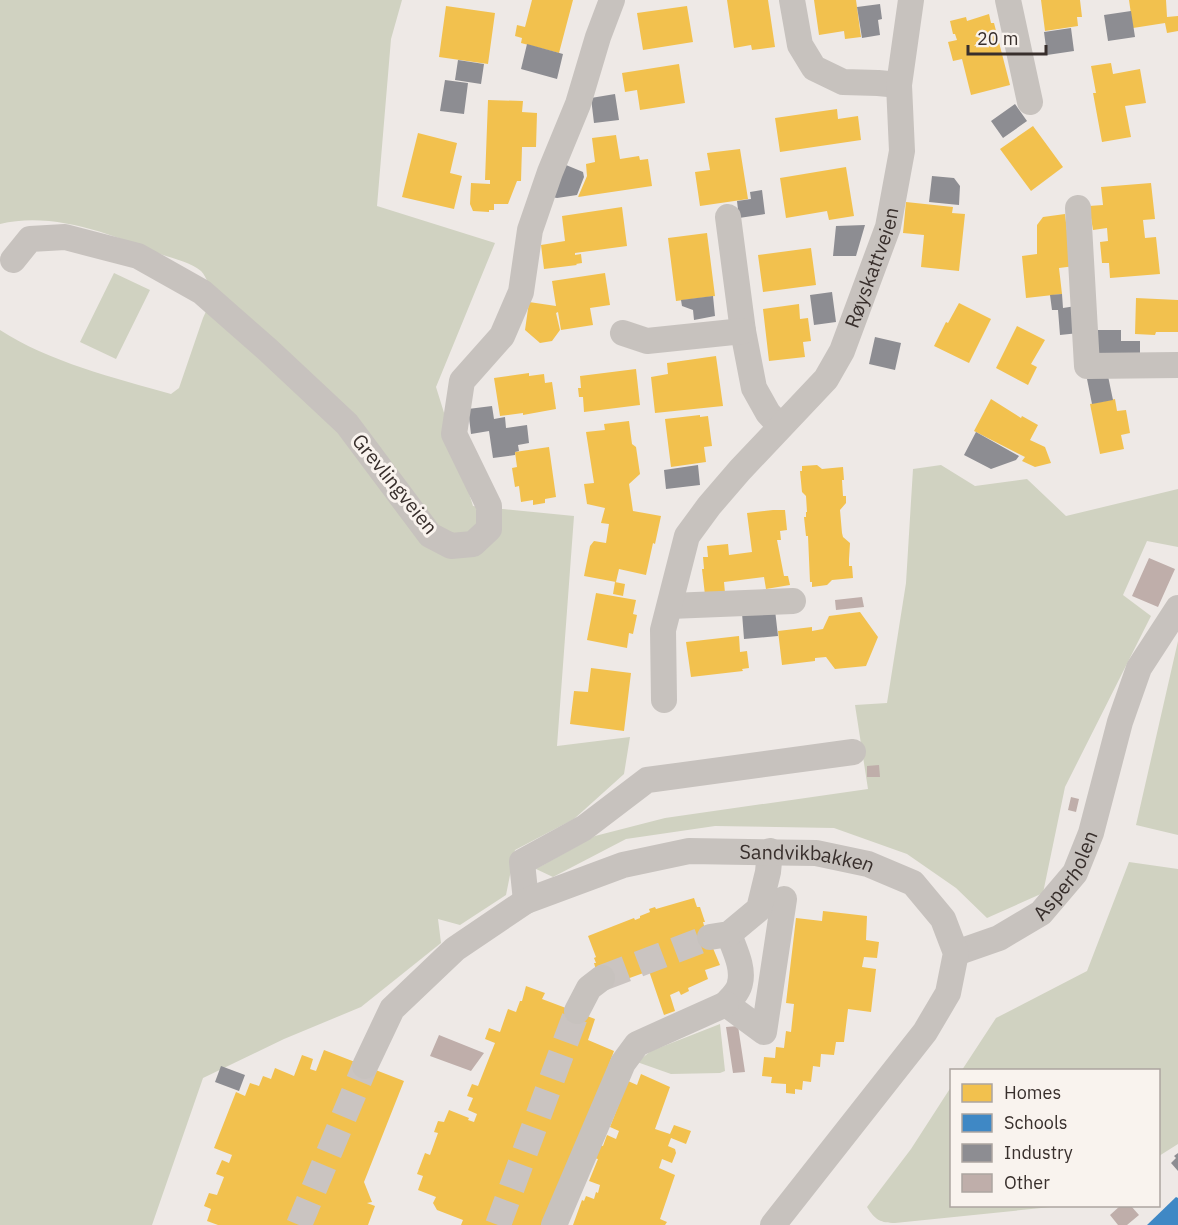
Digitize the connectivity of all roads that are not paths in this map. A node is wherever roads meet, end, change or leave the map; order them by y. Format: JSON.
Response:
{"nodes":[{"id":1,"x":612,"y":0,"type":"edge"},
{"id":2,"x":792,"y":0,"type":"edge"},
{"id":3,"x":911,"y":0,"type":"edge"},
{"id":4,"x":1008,"y":0,"type":"edge"},
{"id":5,"x":899,"y":86,"type":"junction"},
{"id":6,"x":1030,"y":102,"type":"dead end"},
{"id":7,"x":1078,"y":208,"type":"dead end"},
{"id":8,"x":728,"y":217,"type":"dead end"},
{"id":9,"x":13,"y":260,"type":"dead end"},
{"id":10,"x":743,"y":331,"type":"junction"},
{"id":11,"x":623,"y":333,"type":"dead end"},
{"id":12,"x":1178,"y":365,"type":"edge"},
{"id":13,"x":780,"y":426,"type":"junction"},
{"id":14,"x":793,"y":601,"type":"dead end"},
{"id":15,"x":670,"y":606,"type":"junction"},
{"id":16,"x":1178,"y":608,"type":"edge"},
{"id":17,"x":664,"y":700,"type":"dead end"},
{"id":18,"x":853,"y":752,"type":"dead end"},
{"id":19,"x":770,"y":851,"type":"junction"},
{"id":20,"x":784,"y":899,"type":"dead end"},
{"id":21,"x":526,"y":901,"type":"junction"},
{"id":22,"x":956,"y":953,"type":"junction"},
{"id":23,"x":602,"y":978,"type":"tunnel mouth"},
{"id":24,"x":726,"y":1004,"type":"junction"},
{"id":25,"x":576,"y":1011,"type":"tunnel mouth"},
{"id":26,"x":365,"y":1066,"type":"tunnel mouth"},
{"id":27,"x":554,"y":1225,"type":"edge"},
{"id":28,"x":773,"y":1225,"type":"edge"}],
"edges":[{"from":1,"to":9,"type":"street","name":"Grevlingveien"},
{"from":2,"to":5,"type":"street"},
{"from":3,"to":5,"type":"street","name":"Røyskattveien"},
{"from":4,"to":6,"type":"street"},
{"from":5,"to":13,"type":"street","name":"Røyskattveien"},
{"from":7,"to":12,"type":"street"},
{"from":8,"to":10,"type":"street"},
{"from":10,"to":11,"type":"street"},
{"from":10,"to":13,"type":"street"},
{"from":13,"to":15,"type":"street","name":"Røyskattveien"},
{"from":14,"to":15,"type":"street"},
{"from":15,"to":17,"type":"street","name":"Røyskattveien"},
{"from":16,"to":22,"type":"street","name":"Asperholen"},
{"from":18,"to":21,"type":"street"},
{"from":19,"to":21,"type":"street","name":"Sandvikbakken"},
{"from":19,"to":22,"type":"street","name":"Sandvikbakken"},
{"from":19,"to":24,"type":"street"},
{"from":20,"to":24,"type":"street"},
{"from":21,"to":26,"type":"street","name":"Sandvikbakken"},
{"from":22,"to":28,"type":"street"},
{"from":23,"to":25,"type":"street"},
{"from":24,"to":27,"type":"street"}]}
